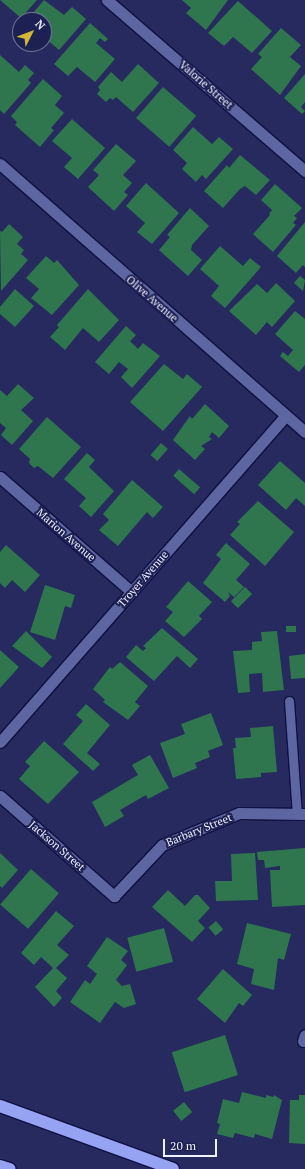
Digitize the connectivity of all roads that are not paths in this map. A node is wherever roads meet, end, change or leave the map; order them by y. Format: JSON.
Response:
{"nodes":[{"id":1,"x":107,"y":0,"type":"edge"},
{"id":2,"x":0,"y":164,"type":"edge"},
{"id":3,"x":305,"y":171,"type":"edge"},
{"id":4,"x":285,"y":416,"type":"junction"},
{"id":5,"x":305,"y":432,"type":"edge"},
{"id":6,"x":0,"y":477,"type":"edge"},
{"id":7,"x":132,"y":592,"type":"junction"},
{"id":8,"x":289,"y":701,"type":"dead end"},
{"id":9,"x":0,"y":742,"type":"edge"},
{"id":10,"x":0,"y":796,"type":"edge"},
{"id":11,"x":301,"y":814,"type":"edge"},
{"id":12,"x":114,"y":896,"type":"joint"},
{"id":13,"x":0,"y":1106,"type":"edge"},
{"id":14,"x":0,"y":1166,"type":"edge"},
{"id":15,"x":10,"y":1169,"type":"edge"},
{"id":16,"x":173,"y":1169,"type":"edge"}],
"edges":[{"from":1,"to":3,"type":"street","name":"Valorie Street"},
{"from":2,"to":4,"type":"street","name":"Olive Avenue"},
{"from":4,"to":5,"type":"street","name":"Olive Avenue"},
{"from":4,"to":7,"type":"street","name":"Troyer Avenue"},
{"from":6,"to":7,"type":"street","name":"Marion Avenue"},
{"from":7,"to":9,"type":"street","name":"Troyer Avenue"},
{"from":8,"to":11,"type":"lane"},
{"from":10,"to":12,"type":"street","name":"Jackson Street"},
{"from":11,"to":12,"type":"street","name":"Barbary Street"},
{"from":13,"to":16,"type":"highway"},
{"from":14,"to":15,"type":"highway"}]}
